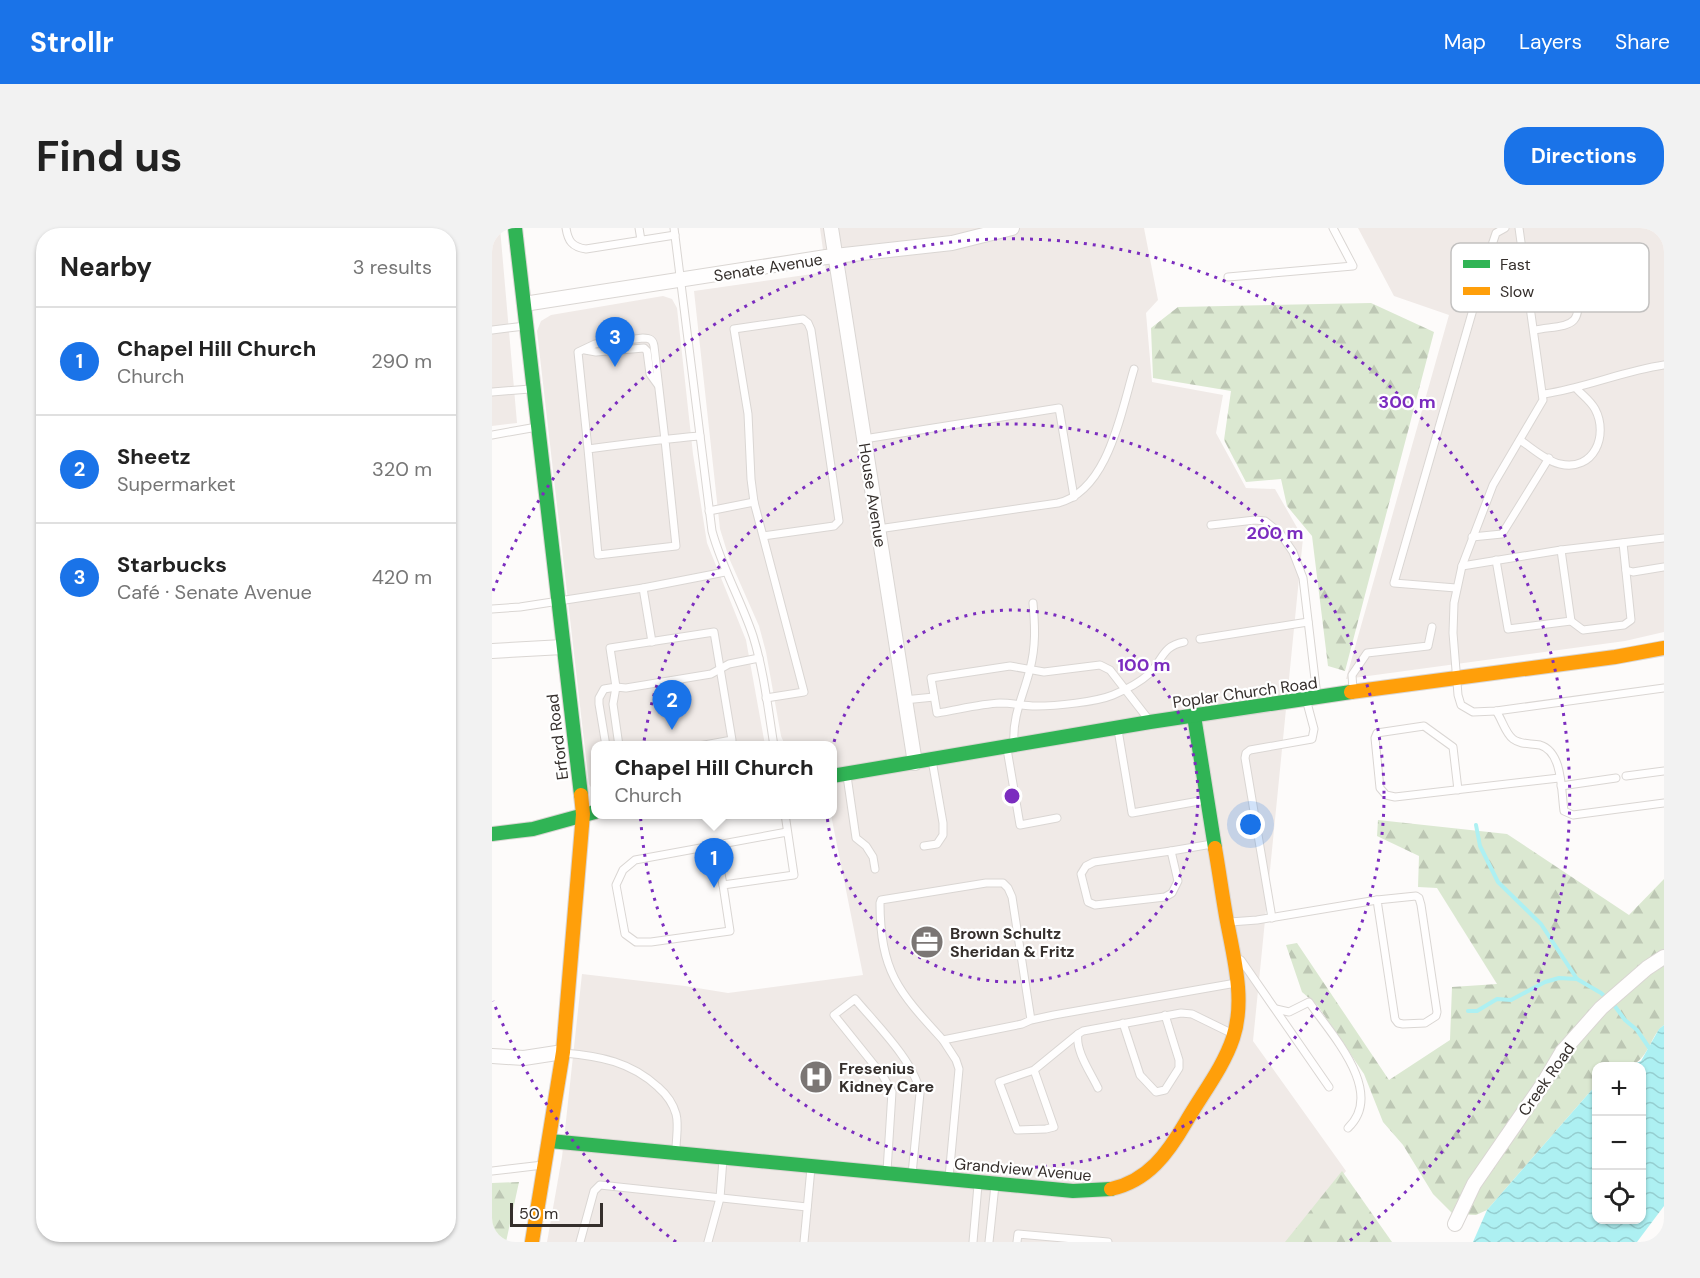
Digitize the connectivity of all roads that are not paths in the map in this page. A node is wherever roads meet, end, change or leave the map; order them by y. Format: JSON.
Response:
{"nodes":[{"id":1,"x":515,"y":228,"type":"edge"},
{"id":2,"x":566,"y":228,"type":"edge"},
{"id":3,"x":639,"y":228,"type":"edge"},
{"id":4,"x":831,"y":228,"type":"edge"},
{"id":5,"x":1012,"y":228,"type":"edge"},
{"id":6,"x":1333,"y":228,"type":"edge"},
{"id":7,"x":1505,"y":228,"type":"edge"},
{"id":8,"x":1519,"y":228,"type":"edge"},
{"id":9,"x":674,"y":231,"type":"edge"},
{"id":10,"x":641,"y":240,"type":"junction"},
{"id":11,"x":1493,"y":243,"type":"edge"},
{"id":12,"x":1521,"y":243,"type":"edge"},
{"id":13,"x":836,"y":256,"type":"junction"},
{"id":14,"x":1228,"y":277,"type":"dead end"},
{"id":15,"x":682,"y":281,"type":"junction"},
{"id":16,"x":524,"y":304,"type":"junction"},
{"id":17,"x":1473,"y":312,"type":"edge"},
{"id":18,"x":1531,"y":312,"type":"edge"},
{"id":19,"x":1580,"y":312,"type":"edge"},
{"id":20,"x":527,"y":326,"type":"junction"},
{"id":21,"x":492,"y":330,"type":"edge"},
{"id":22,"x":1534,"y":330,"type":"junction"},
{"id":23,"x":1664,"y":364,"type":"edge"},
{"id":24,"x":1134,"y":369,"type":"dead end"},
{"id":25,"x":1576,"y":388,"type":"junction"},
{"id":26,"x":533,"y":389,"type":"junction"},
{"id":27,"x":492,"y":392,"type":"edge"},
{"id":28,"x":1544,"y":394,"type":"junction"},
{"id":29,"x":537,"y":428,"type":"junction"},
{"id":30,"x":492,"y":435,"type":"edge"},
{"id":31,"x":700,"y":436,"type":"junction"},
{"id":32,"x":864,"y":439,"type":"junction"},
{"id":33,"x":664,"y":440,"type":"junction"},
{"id":34,"x":1520,"y":440,"type":"junction"},
{"id":35,"x":588,"y":449,"type":"junction"},
{"id":36,"x":1549,"y":458,"type":"junction"},
{"id":37,"x":1074,"y":497,"type":"junction"},
{"id":38,"x":754,"y":502,"type":"junction"},
{"id":39,"x":709,"y":511,"type":"junction"},
{"id":40,"x":1211,"y":525,"type":"dead end"},
{"id":41,"x":878,"y":529,"type":"junction"},
{"id":42,"x":763,"y":536,"type":"junction"},
{"id":43,"x":1472,"y":537,"type":"junction"},
{"id":44,"x":1664,"y":538,"type":"edge"},
{"id":45,"x":1623,"y":543,"type":"junction"},
{"id":46,"x":1562,"y":550,"type":"junction"},
{"id":47,"x":1496,"y":560,"type":"junction"},
{"id":48,"x":1462,"y":566,"type":"junction"},
{"id":49,"x":1664,"y":567,"type":"edge"},
{"id":50,"x":1626,"y":570,"type":"junction"},
{"id":51,"x":725,"y":572,"type":"junction"},
{"id":52,"x":643,"y":588,"type":"junction"},
{"id":53,"x":1456,"y":588,"type":"junction"},
{"id":54,"x":558,"y":600,"type":"junction"},
{"id":55,"x":1033,"y":603,"type":"dead end"},
{"id":56,"x":492,"y":609,"type":"edge"},
{"id":57,"x":1571,"y":621,"type":"junction"},
{"id":58,"x":1308,"y":622,"type":"junction"},
{"id":59,"x":1432,"y":627,"type":"dead end"},
{"id":60,"x":1200,"y":639,"type":"dead end"},
{"id":61,"x":652,"y":642,"type":"junction"},
{"id":62,"x":1184,"y":642,"type":"dead end"},
{"id":63,"x":563,"y":646,"type":"junction"},
{"id":64,"x":1664,"y":648,"type":"edge"},
{"id":65,"x":492,"y":651,"type":"edge"},
{"id":66,"x":759,"y":658,"type":"junction"},
{"id":67,"x":720,"y":668,"type":"junction"},
{"id":68,"x":1030,"y":670,"type":"junction"},
{"id":69,"x":1457,"y":678,"type":"junction"},
{"id":70,"x":616,"y":687,"type":"junction"},
{"id":71,"x":1664,"y":688,"type":"edge"},
{"id":72,"x":1125,"y":689,"type":"junction"},
{"id":73,"x":1353,"y":693,"type":"junction"},
{"id":74,"x":934,"y":697,"type":"junction"},
{"id":75,"x":766,"y":698,"type":"junction"},
{"id":76,"x":1312,"y":699,"type":"junction"},
{"id":77,"x":904,"y":700,"type":"junction"},
{"id":78,"x":1019,"y":705,"type":"junction"},
{"id":79,"x":1496,"y":711,"type":"junction"},
{"id":80,"x":1194,"y":716,"type":"junction"},
{"id":81,"x":1150,"y":722,"type":"junction"},
{"id":82,"x":1118,"y":728,"type":"junction"},
{"id":83,"x":605,"y":741,"type":"edge"},
{"id":84,"x":618,"y":741,"type":"edge"},
{"id":85,"x":726,"y":741,"type":"edge"},
{"id":86,"x":773,"y":741,"type":"edge"},
{"id":87,"x":1011,"y":746,"type":"junction"},
{"id":88,"x":932,"y":760,"type":"junction"},
{"id":89,"x":915,"y":763,"type":"junction"},
{"id":90,"x":1664,"y":771,"type":"edge"},
{"id":91,"x":840,"y":775,"type":"edge"},
{"id":92,"x":1626,"y":776,"type":"dead end"},
{"id":93,"x":1616,"y":778,"type":"dead end"},
{"id":94,"x":1560,"y":782,"type":"junction"},
{"id":95,"x":1458,"y":790,"type":"junction"},
{"id":96,"x":1208,"y":800,"type":"junction"},
{"id":97,"x":1664,"y":803,"type":"edge"},
{"id":98,"x":589,"y":813,"type":"edge"},
{"id":99,"x":1057,"y":818,"type":"dead end"},
{"id":100,"x":785,"y":819,"type":"edge"},
{"id":101,"x":787,"y":832,"type":"junction"},
{"id":102,"x":492,"y":834,"type":"edge"},
{"id":103,"x":1214,"y":843,"type":"junction"},
{"id":104,"x":716,"y":844,"type":"junction"},
{"id":105,"x":924,"y":846,"type":"dead end"},
{"id":106,"x":1171,"y":851,"type":"junction"},
{"id":107,"x":875,"y":869,"type":"dead end"},
{"id":108,"x":723,"y":885,"type":"junction"},
{"id":109,"x":1377,"y":900,"type":"junction"},
{"id":110,"x":1272,"y":918,"type":"junction"},
{"id":111,"x":1227,"y":922,"type":"junction"},
{"id":112,"x":1231,"y":946,"type":"junction"},
{"id":113,"x":1664,"y":957,"type":"edge"},
{"id":114,"x":1236,"y":983,"type":"junction"},
{"id":115,"x":1276,"y":1009,"type":"junction"},
{"id":116,"x":1165,"y":1015,"type":"junction"},
{"id":117,"x":1031,"y":1020,"type":"junction"},
{"id":118,"x":1123,"y":1023,"type":"junction"},
{"id":119,"x":1078,"y":1034,"type":"junction"},
{"id":120,"x":1234,"y":1035,"type":"junction"},
{"id":121,"x":943,"y":1040,"type":"junction"},
{"id":122,"x":563,"y":1052,"type":"junction"},
{"id":123,"x":492,"y":1056,"type":"edge"},
{"id":124,"x":1034,"y":1070,"type":"junction"},
{"id":125,"x":1329,"y":1087,"type":"dead end"},
{"id":126,"x":1098,"y":1088,"type":"dead end"},
{"id":127,"x":1348,"y":1128,"type":"dead end"},
{"id":128,"x":550,"y":1141,"type":"junction"},
{"id":129,"x":675,"y":1153,"type":"junction"},
{"id":130,"x":723,"y":1158,"type":"junction"},
{"id":131,"x":546,"y":1164,"type":"junction"},
{"id":132,"x":811,"y":1166,"type":"junction"},
{"id":133,"x":492,"y":1171,"type":"edge"},
{"id":134,"x":887,"y":1173,"type":"junction"},
{"id":135,"x":912,"y":1176,"type":"junction"},
{"id":136,"x":948,"y":1179,"type":"junction"},
{"id":137,"x":979,"y":1183,"type":"junction"},
{"id":138,"x":995,"y":1184,"type":"junction"},
{"id":139,"x":720,"y":1198,"type":"junction"},
{"id":140,"x":807,"y":1207,"type":"junction"},
{"id":141,"x":1455,"y":1224,"type":"dead end"},
{"id":142,"x":532,"y":1242,"type":"edge"},
{"id":143,"x":580,"y":1242,"type":"edge"},
{"id":144,"x":708,"y":1242,"type":"edge"},
{"id":145,"x":804,"y":1242,"type":"edge"},
{"id":146,"x":973,"y":1242,"type":"edge"},
{"id":147,"x":989,"y":1242,"type":"edge"},
{"id":148,"x":1017,"y":1242,"type":"edge"},
{"id":149,"x":1105,"y":1242,"type":"edge"}],
"edges":[{"from":1,"to":16,"type":"street","name":"Erford Road"},
{"from":2,"to":10,"type":"lane"},
{"from":3,"to":10,"type":"lane"},
{"from":4,"to":13,"type":"street","name":"House Avenue"},
{"from":5,"to":13,"type":"street","name":"Senate Avenue"},
{"from":6,"to":14,"type":"lane"},
{"from":7,"to":11,"type":"lane"},
{"from":8,"to":12,"type":"lane"},
{"from":9,"to":10,"type":"lane"},
{"from":9,"to":15,"type":"lane"},
{"from":13,"to":15,"type":"street","name":"Senate Avenue"},
{"from":13,"to":32,"type":"street","name":"House Avenue"},
{"from":15,"to":16,"type":"street","name":"Senate Avenue"},
{"from":15,"to":31,"type":"lane"},
{"from":16,"to":20,"type":"street","name":"Erford Road"},
{"from":17,"to":53,"type":"lane"},
{"from":18,"to":22,"type":"lane"},
{"from":19,"to":22,"type":"lane"},
{"from":20,"to":21,"type":"lane"},
{"from":20,"to":26,"type":"street","name":"Erford Road"},
{"from":22,"to":28,"type":"lane"},
{"from":23,"to":25,"type":"lane"},
{"from":24,"to":37,"type":"lane"},
{"from":25,"to":28,"type":"lane"},
{"from":25,"to":36,"type":"lane"},
{"from":26,"to":27,"type":"lane"},
{"from":26,"to":29,"type":"street","name":"Erford Road"},
{"from":28,"to":34,"type":"lane"},
{"from":29,"to":30,"type":"lane"},
{"from":29,"to":54,"type":"street","name":"Erford Road"},
{"from":31,"to":33,"type":"lane"},
{"from":31,"to":39,"type":"lane"},
{"from":32,"to":37,"type":"lane"},
{"from":32,"to":41,"type":"street","name":"House Avenue"},
{"from":33,"to":35,"type":"lane"},
{"from":33,"to":35,"type":"lane"},
{"from":33,"to":35,"type":"lane"},
{"from":34,"to":36,"type":"lane"},
{"from":34,"to":43,"type":"lane"},
{"from":36,"to":43,"type":"lane"},
{"from":37,"to":41,"type":"lane"},
{"from":38,"to":39,"type":"lane"},
{"from":38,"to":42,"type":"lane"},
{"from":38,"to":42,"type":"lane"},
{"from":39,"to":51,"type":"lane"},
{"from":40,"to":58,"type":"lane"},
{"from":41,"to":77,"type":"street","name":"House Avenue"},
{"from":42,"to":75,"type":"lane"},
{"from":43,"to":48,"type":"lane"},
{"from":44,"to":45,"type":"lane"},
{"from":45,"to":46,"type":"lane"},
{"from":45,"to":50,"type":"lane"},
{"from":46,"to":47,"type":"lane"},
{"from":46,"to":57,"type":"lane"},
{"from":47,"to":48,"type":"lane"},
{"from":47,"to":57,"type":"lane"},
{"from":48,"to":53,"type":"lane"},
{"from":49,"to":50,"type":"lane"},
{"from":50,"to":57,"type":"lane"},
{"from":51,"to":52,"type":"lane"},
{"from":51,"to":66,"type":"lane"},
{"from":52,"to":54,"type":"lane"},
{"from":52,"to":61,"type":"lane"},
{"from":53,"to":69,"type":"lane"},
{"from":54,"to":56,"type":"lane"},
{"from":54,"to":63,"type":"street","name":"Erford Road"},
{"from":55,"to":68,"type":"lane"},
{"from":58,"to":60,"type":"lane"},
{"from":58,"to":76,"type":"lane"},
{"from":59,"to":73,"type":"lane"},
{"from":61,"to":67,"type":"lane"},
{"from":61,"to":70,"type":"lane"},
{"from":62,"to":72,"type":"lane"},
{"from":63,"to":65,"type":"street"},
{"from":63,"to":98,"type":"street","name":"Erford Road"},
{"from":64,"to":69,"type":"street","name":"Poplar Church Road"},
{"from":66,"to":67,"type":"lane"},
{"from":66,"to":75,"type":"lane"},
{"from":67,"to":70,"type":"lane"},
{"from":67,"to":85,"type":"lane"},
{"from":68,"to":72,"type":"lane"},
{"from":68,"to":74,"type":"lane"},
{"from":68,"to":78,"type":"lane"},
{"from":69,"to":73,"type":"street","name":"Poplar Church Road"},
{"from":69,"to":79,"type":"lane"},
{"from":70,"to":83,"type":"lane"},
{"from":70,"to":84,"type":"lane"},
{"from":71,"to":79,"type":"lane"},
{"from":72,"to":78,"type":"lane"},
{"from":72,"to":81,"type":"lane"},
{"from":73,"to":76,"type":"street","name":"Poplar Church Road"},
{"from":74,"to":77,"type":"lane"},
{"from":74,"to":78,"type":"lane"},
{"from":75,"to":86,"type":"lane"},
{"from":76,"to":80,"type":"street","name":"Poplar Church Road"},
{"from":76,"to":110,"type":"lane"},
{"from":77,"to":89,"type":"street","name":"House Avenue"},
{"from":78,"to":87,"type":"lane"},
{"from":79,"to":94,"type":"lane"},
{"from":80,"to":81,"type":"street","name":"Poplar Church Road"},
{"from":80,"to":96,"type":"street","name":"Grandview Avenue"},
{"from":81,"to":82,"type":"street","name":"Poplar Church Road"},
{"from":82,"to":87,"type":"street","name":"Poplar Church Road"},
{"from":82,"to":96,"type":"lane"},
{"from":87,"to":88,"type":"street","name":"Poplar Church Road"},
{"from":87,"to":99,"type":"lane"},
{"from":88,"to":89,"type":"street","name":"Poplar Church Road"},
{"from":88,"to":105,"type":"lane"},
{"from":89,"to":91,"type":"street","name":"Poplar Church Road"},
{"from":90,"to":92,"type":"lane"},
{"from":91,"to":107,"type":"lane"},
{"from":93,"to":94,"type":"lane"},
{"from":94,"to":95,"type":"lane"},
{"from":94,"to":97,"type":"lane"},
{"from":95,"to":95,"type":"lane"},
{"from":96,"to":103,"type":"street","name":"Grandview Avenue"},
{"from":98,"to":102,"type":"street"},
{"from":98,"to":122,"type":"street","name":"Erford Road"},
{"from":100,"to":101,"type":"lane"},
{"from":101,"to":104,"type":"lane"},
{"from":101,"to":108,"type":"lane"},
{"from":103,"to":106,"type":"lane"},
{"from":103,"to":111,"type":"street","name":"Grandview Avenue"},
{"from":104,"to":108,"type":"lane"},
{"from":104,"to":108,"type":"lane"},
{"from":106,"to":106,"type":"lane"},
{"from":109,"to":109,"type":"lane"},
{"from":109,"to":110,"type":"lane"},
{"from":110,"to":111,"type":"lane"},
{"from":111,"to":112,"type":"street","name":"Grandview Avenue"},
{"from":112,"to":114,"type":"street","name":"Grandview Avenue"},
{"from":112,"to":115,"type":"lane"},
{"from":113,"to":141,"type":"street","name":"Creek Road"},
{"from":114,"to":117,"type":"lane"},
{"from":114,"to":120,"type":"street","name":"Grandview Avenue"},
{"from":115,"to":125,"type":"lane"},
{"from":115,"to":127,"type":"lane"},
{"from":116,"to":118,"type":"lane"},
{"from":116,"to":118,"type":"lane"},
{"from":116,"to":120,"type":"lane"},
{"from":117,"to":121,"type":"lane"},
{"from":117,"to":121,"type":"lane"},
{"from":118,"to":119,"type":"lane"},
{"from":119,"to":124,"type":"lane"},
{"from":119,"to":126,"type":"lane"},
{"from":120,"to":138,"type":"street","name":"Grandview Avenue"},
{"from":121,"to":136,"type":"lane"},
{"from":122,"to":123,"type":"street"},
{"from":122,"to":128,"type":"street","name":"Erford Road"},
{"from":122,"to":129,"type":"lane"},
{"from":124,"to":124,"type":"lane"},
{"from":128,"to":129,"type":"street","name":"Grandview Avenue"},
{"from":128,"to":131,"type":"street","name":"Erford Road"},
{"from":129,"to":130,"type":"street","name":"Grandview Avenue"},
{"from":130,"to":132,"type":"street","name":"Grandview Avenue"},
{"from":130,"to":139,"type":"lane"},
{"from":131,"to":133,"type":"lane"},
{"from":131,"to":142,"type":"street","name":"Erford Road"},
{"from":132,"to":134,"type":"street","name":"Grandview Avenue"},
{"from":132,"to":140,"type":"lane"},
{"from":134,"to":135,"type":"street","name":"Grandview Avenue"},
{"from":134,"to":135,"type":"lane"},
{"from":135,"to":136,"type":"street","name":"Grandview Avenue"},
{"from":136,"to":137,"type":"street","name":"Grandview Avenue"},
{"from":137,"to":138,"type":"street","name":"Grandview Avenue"},
{"from":137,"to":146,"type":"lane"},
{"from":138,"to":147,"type":"lane"},
{"from":139,"to":140,"type":"lane"},
{"from":139,"to":143,"type":"lane"},
{"from":139,"to":144,"type":"lane"},
{"from":140,"to":145,"type":"lane"},
{"from":148,"to":149,"type":"lane"}]}
